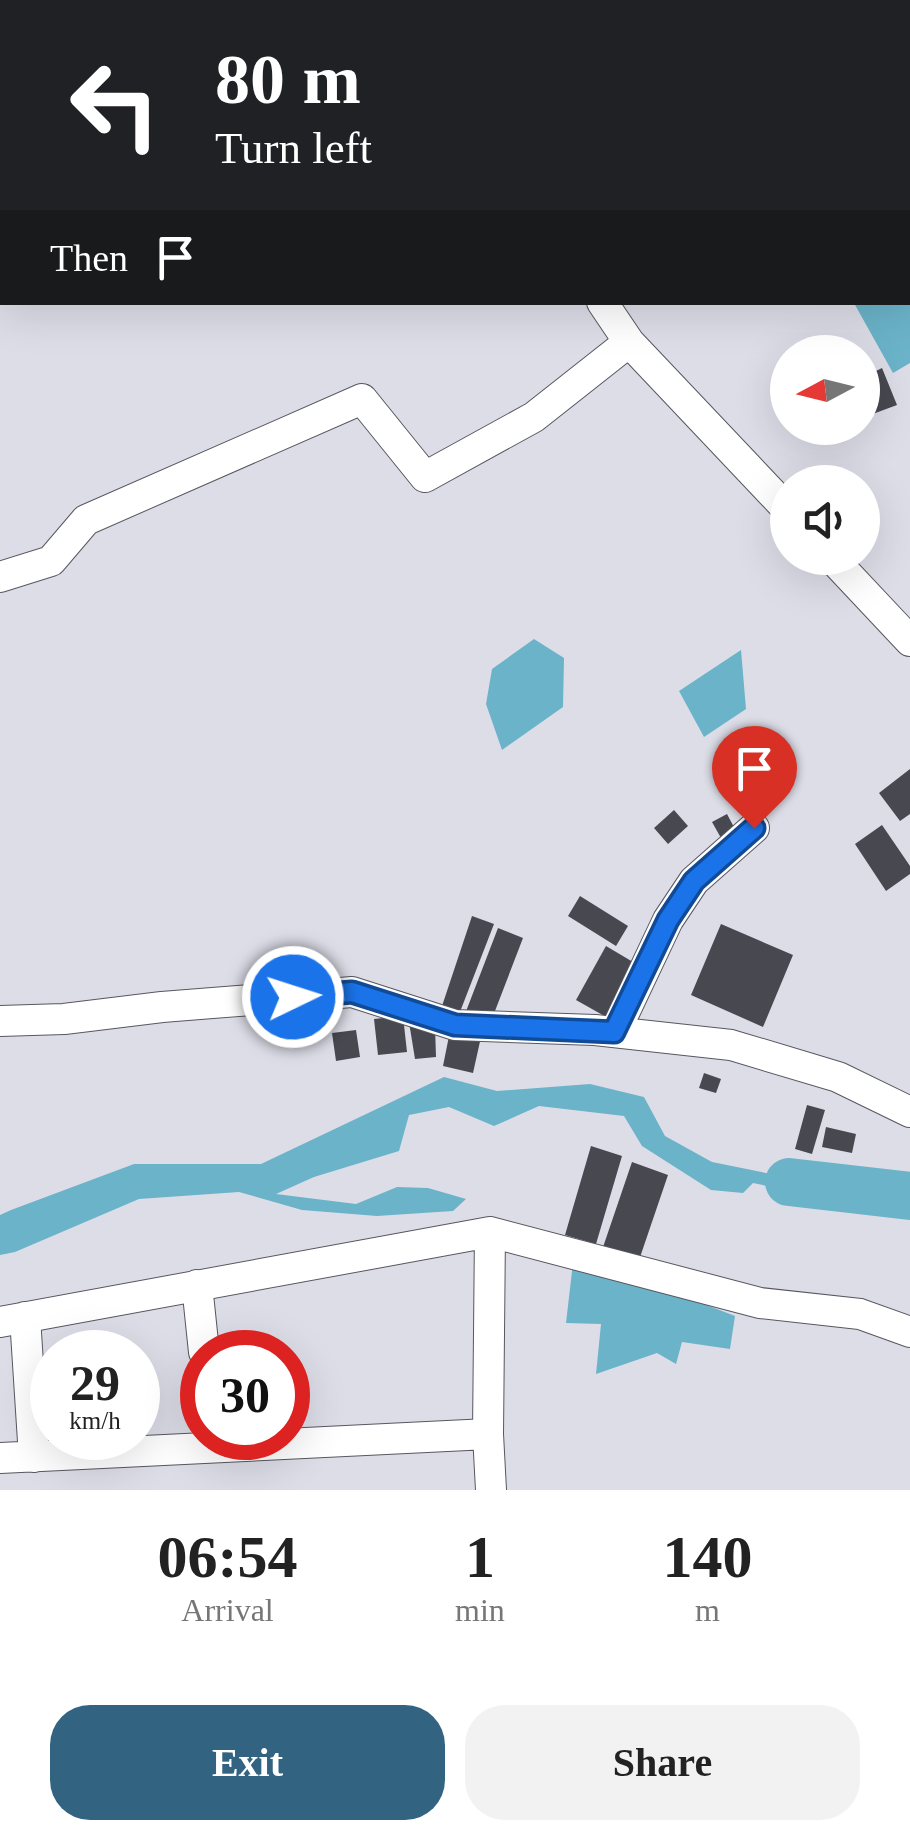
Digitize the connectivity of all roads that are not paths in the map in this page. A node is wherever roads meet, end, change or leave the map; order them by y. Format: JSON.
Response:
{"nodes":[{"id":1,"x":604,"y":305,"type":"edge"},
{"id":2,"x":629,"y":342,"type":"junction"},
{"id":3,"x":770,"y":491,"type":"edge"},
{"id":4,"x":848,"y":575,"type":"edge"},
{"id":5,"x":0,"y":577,"type":"edge"},
{"id":6,"x":910,"y":641,"type":"edge"},
{"id":7,"x":754,"y":828,"type":"dead end"},
{"id":8,"x":0,"y":1021,"type":"edge"},
{"id":9,"x":614,"y":1032,"type":"junction"},
{"id":10,"x":910,"y":1112,"type":"edge"},
{"id":11,"x":490,"y":1232,"type":"junction"},
{"id":12,"x":197,"y":1286,"type":"junction"},
{"id":13,"x":13,"y":1319,"type":"edge"},
{"id":14,"x":202,"y":1330,"type":"edge"},
{"id":15,"x":910,"y":1332,"type":"edge"},
{"id":16,"x":30,"y":1431,"type":"edge"},
{"id":17,"x":488,"y":1434,"type":"junction"},
{"id":18,"x":310,"y":1440,"type":"edge"},
{"id":19,"x":30,"y":1457,"type":"edge"},
{"id":20,"x":0,"y":1458,"type":"edge"},
{"id":21,"x":491,"y":1490,"type":"edge"}],
"edges":[{"from":1,"to":2,"type":"street"},
{"from":2,"to":3,"type":"street"},
{"from":2,"to":5,"type":"street"},
{"from":4,"to":6,"type":"street"},
{"from":7,"to":9,"type":"street"},
{"from":8,"to":9,"type":"street"},
{"from":9,"to":10,"type":"street"},
{"from":11,"to":12,"type":"street"},
{"from":11,"to":15,"type":"street"},
{"from":11,"to":17,"type":"street"},
{"from":12,"to":13,"type":"street"},
{"from":12,"to":14,"type":"street"},
{"from":13,"to":16,"type":"street"},
{"from":17,"to":18,"type":"street"},
{"from":17,"to":21,"type":"street"},
{"from":19,"to":20,"type":"street"}]}
